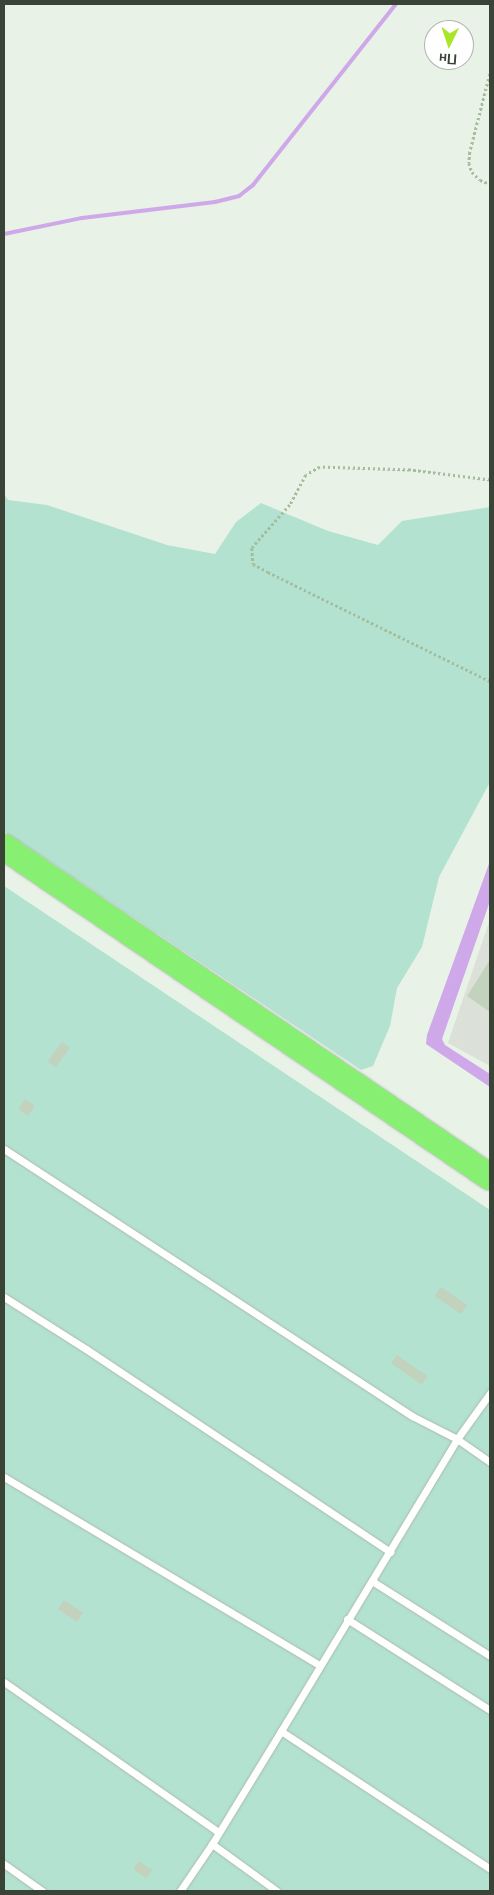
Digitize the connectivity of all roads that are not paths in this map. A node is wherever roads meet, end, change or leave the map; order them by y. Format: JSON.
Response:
{"nodes":[{"id":1,"x":4,"y":847,"type":"edge"},
{"id":2,"x":4,"y":1149,"type":"edge"},
{"id":3,"x":490,"y":1177,"type":"edge"},
{"id":4,"x":4,"y":1297,"type":"edge"},
{"id":5,"x":490,"y":1393,"type":"edge"},
{"id":6,"x":457,"y":1440,"type":"junction"},
{"id":7,"x":490,"y":1462,"type":"edge"},
{"id":8,"x":4,"y":1477,"type":"edge"},
{"id":9,"x":390,"y":1552,"type":"junction"},
{"id":10,"x":372,"y":1581,"type":"junction"},
{"id":11,"x":348,"y":1619,"type":"junction"},
{"id":12,"x":490,"y":1656,"type":"edge"},
{"id":13,"x":319,"y":1665,"type":"junction"},
{"id":14,"x":4,"y":1682,"type":"edge"},
{"id":15,"x":490,"y":1710,"type":"edge"},
{"id":16,"x":281,"y":1731,"type":"junction"},
{"id":17,"x":218,"y":1832,"type":"junction"},
{"id":18,"x":212,"y":1844,"type":"junction"},
{"id":19,"x":4,"y":1864,"type":"edge"},
{"id":20,"x":490,"y":1869,"type":"edge"},
{"id":21,"x":42,"y":1891,"type":"edge"},
{"id":22,"x":180,"y":1891,"type":"edge"},
{"id":23,"x":278,"y":1891,"type":"edge"}],
"edges":[{"from":1,"to":3,"type":"highway"},
{"from":2,"to":6,"type":"lane"},
{"from":4,"to":9,"type":"lane"},
{"from":5,"to":6,"type":"lane"},
{"from":6,"to":7,"type":"lane"},
{"from":6,"to":9,"type":"lane"},
{"from":8,"to":13,"type":"lane"},
{"from":9,"to":10,"type":"lane"},
{"from":10,"to":11,"type":"lane"},
{"from":10,"to":12,"type":"lane"},
{"from":11,"to":13,"type":"lane"},
{"from":11,"to":15,"type":"lane"},
{"from":13,"to":16,"type":"lane"},
{"from":14,"to":17,"type":"lane"},
{"from":16,"to":17,"type":"lane"},
{"from":16,"to":20,"type":"lane"},
{"from":17,"to":18,"type":"lane"},
{"from":18,"to":22,"type":"lane"},
{"from":18,"to":23,"type":"lane"},
{"from":19,"to":21,"type":"lane"}]}
